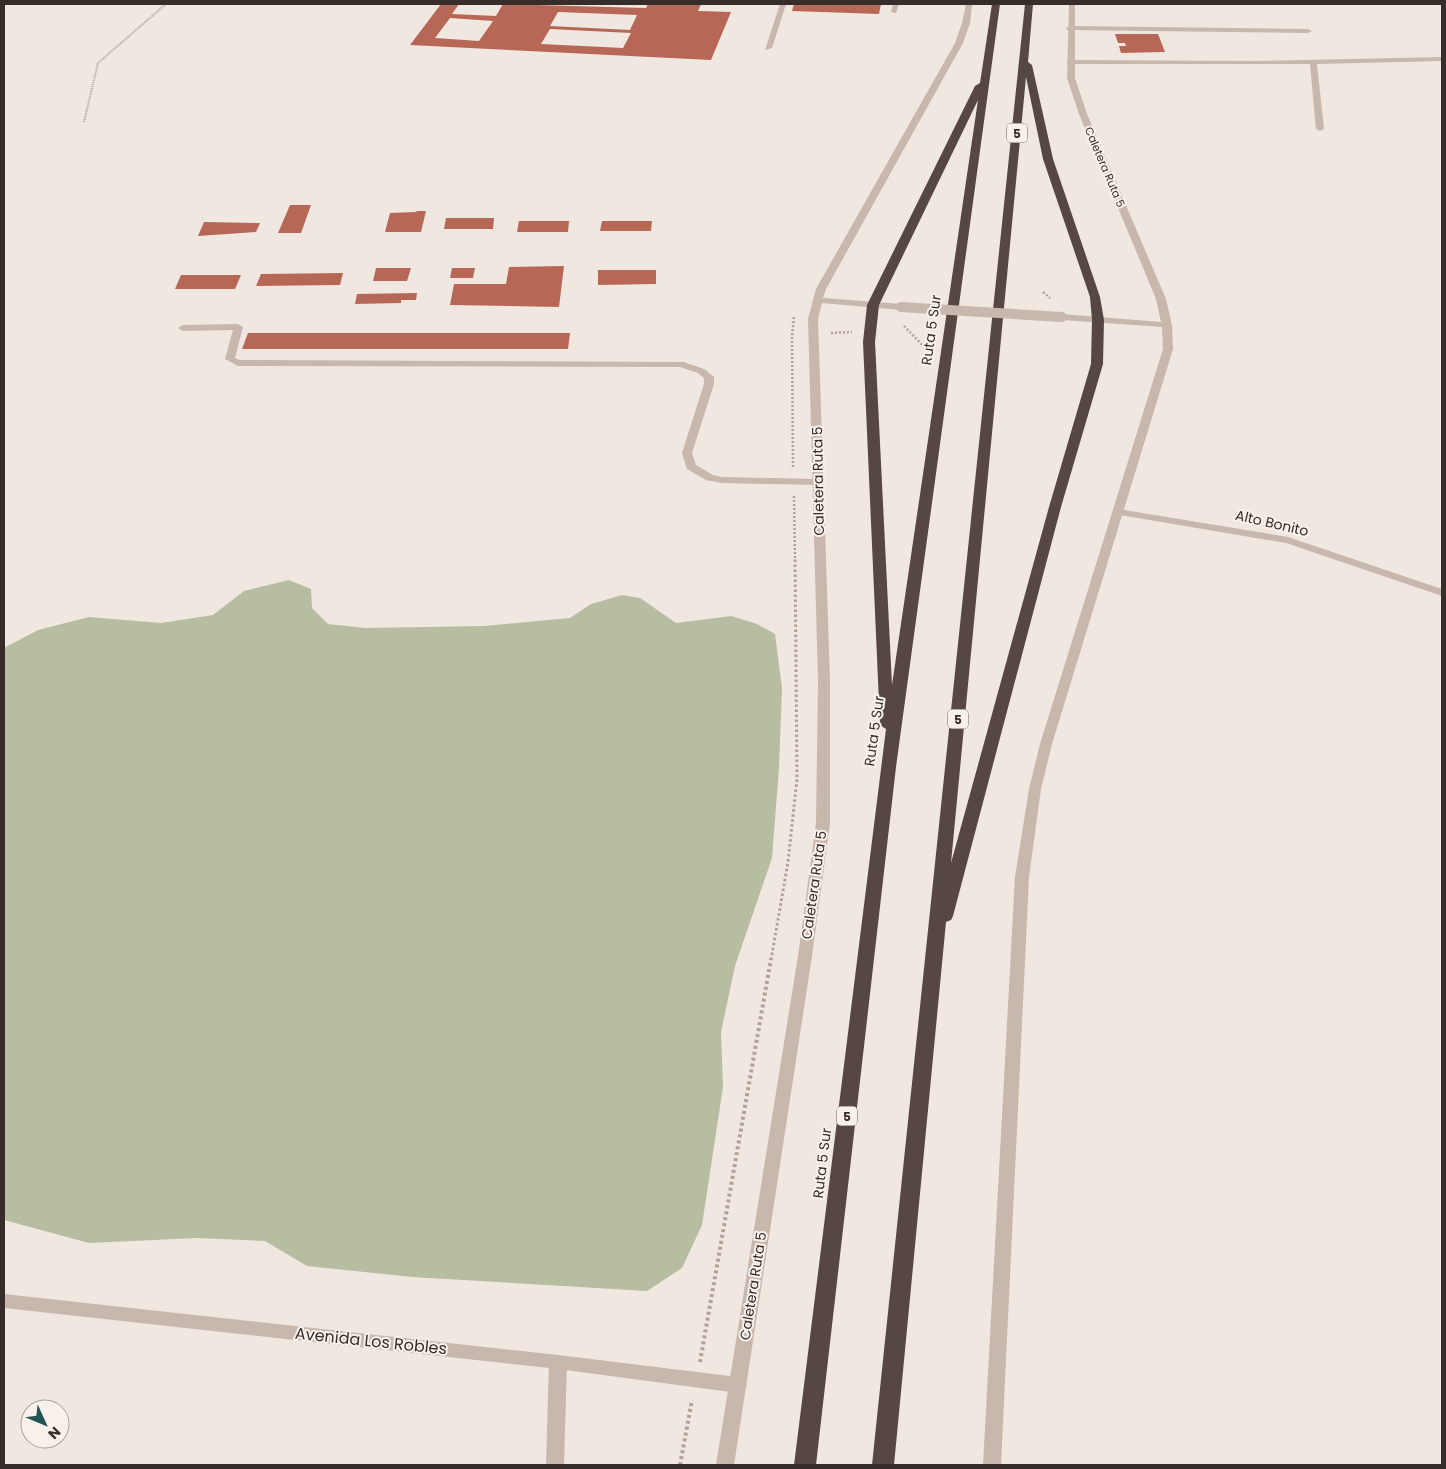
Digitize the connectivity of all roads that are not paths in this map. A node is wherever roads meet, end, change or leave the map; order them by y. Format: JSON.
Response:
{"nodes":[{"id":1,"x":783,"y":4,"type":"edge"},
{"id":2,"x":896,"y":4,"type":"edge"},
{"id":3,"x":969,"y":4,"type":"edge"},
{"id":4,"x":996,"y":4,"type":"edge"},
{"id":5,"x":1029,"y":4,"type":"edge"},
{"id":6,"x":1072,"y":4,"type":"edge"},
{"id":7,"x":894,"y":12,"type":"dead end"},
{"id":8,"x":1070,"y":28,"type":"junction"},
{"id":9,"x":1308,"y":30,"type":"dead end"},
{"id":10,"x":768,"y":48,"type":"dead end"},
{"id":11,"x":1025,"y":52,"type":"junction"},
{"id":12,"x":1442,"y":59,"type":"edge"},
{"id":13,"x":1313,"y":61,"type":"junction"},
{"id":14,"x":1070,"y":62,"type":"junction"},
{"id":15,"x":986,"y":73,"type":"junction"},
{"id":16,"x":1320,"y":129,"type":"dead end"},
{"id":17,"x":817,"y":300,"type":"junction"},
{"id":18,"x":873,"y":304,"type":"junction"},
{"id":19,"x":1098,"y":320,"type":"junction"},
{"id":20,"x":1167,"y":325,"type":"junction"},
{"id":21,"x":183,"y":328,"type":"dead end"},
{"id":22,"x":818,"y":482,"type":"junction"},
{"id":23,"x":1118,"y":512,"type":"junction"},
{"id":24,"x":1442,"y":594,"type":"edge"},
{"id":25,"x":888,"y":767,"type":"junction"},
{"id":26,"x":934,"y":961,"type":"junction"},
{"id":27,"x":4,"y":1301,"type":"edge"},
{"id":28,"x":558,"y":1362,"type":"junction"},
{"id":29,"x":738,"y":1385,"type":"junction"},
{"id":30,"x":555,"y":1465,"type":"edge"},
{"id":31,"x":725,"y":1465,"type":"edge"},
{"id":32,"x":805,"y":1465,"type":"edge"},
{"id":33,"x":883,"y":1465,"type":"edge"},
{"id":34,"x":992,"y":1465,"type":"edge"}],
"edges":[{"from":1,"to":10,"type":"street"},
{"from":2,"to":7,"type":"street"},
{"from":3,"to":17,"type":"street","name":"Caletera Ruta 5"},
{"from":4,"to":15,"type":"highway","name":"Ruta 5 Sur","number":"5"},
{"from":5,"to":11,"type":"highway","number":"5"},
{"from":6,"to":8,"type":"street","name":"Caletera Ruta 5"},
{"from":8,"to":9,"type":"street"},
{"from":8,"to":14,"type":"street","name":"Caletera Ruta 5"},
{"from":11,"to":19,"type":"highway"},
{"from":11,"to":26,"type":"highway","number":"5"},
{"from":12,"to":13,"type":"street"},
{"from":13,"to":14,"type":"street"},
{"from":13,"to":16,"type":"street"},
{"from":14,"to":20,"type":"street","name":"Caletera Ruta 5"},
{"from":15,"to":18,"type":"highway"},
{"from":15,"to":25,"type":"highway","name":"Ruta 5 Sur","number":"5"},
{"from":17,"to":18,"type":"street"},
{"from":17,"to":22,"type":"street","name":"Caletera Ruta 5"},
{"from":18,"to":19,"type":"street","bridge":true},
{"from":18,"to":25,"type":"highway"},
{"from":19,"to":20,"type":"street"},
{"from":19,"to":26,"type":"highway"},
{"from":20,"to":23,"type":"street","name":"Caletera Ruta 5"},
{"from":21,"to":22,"type":"street"},
{"from":22,"to":29,"type":"street","name":"Caletera Ruta 5"},
{"from":23,"to":24,"type":"street","name":"Alto Bonito"},
{"from":23,"to":34,"type":"street","name":"Caletera Ruta 5"},
{"from":25,"to":32,"type":"highway","name":"Ruta 5 Sur","number":"5"},
{"from":26,"to":33,"type":"highway","number":"5"},
{"from":27,"to":28,"type":"street","name":"Avenida Los Robles"},
{"from":28,"to":29,"type":"street","name":"Avenida Los Robles"},
{"from":28,"to":30,"type":"street"},
{"from":29,"to":31,"type":"street","name":"Caletera Ruta 5"}]}
